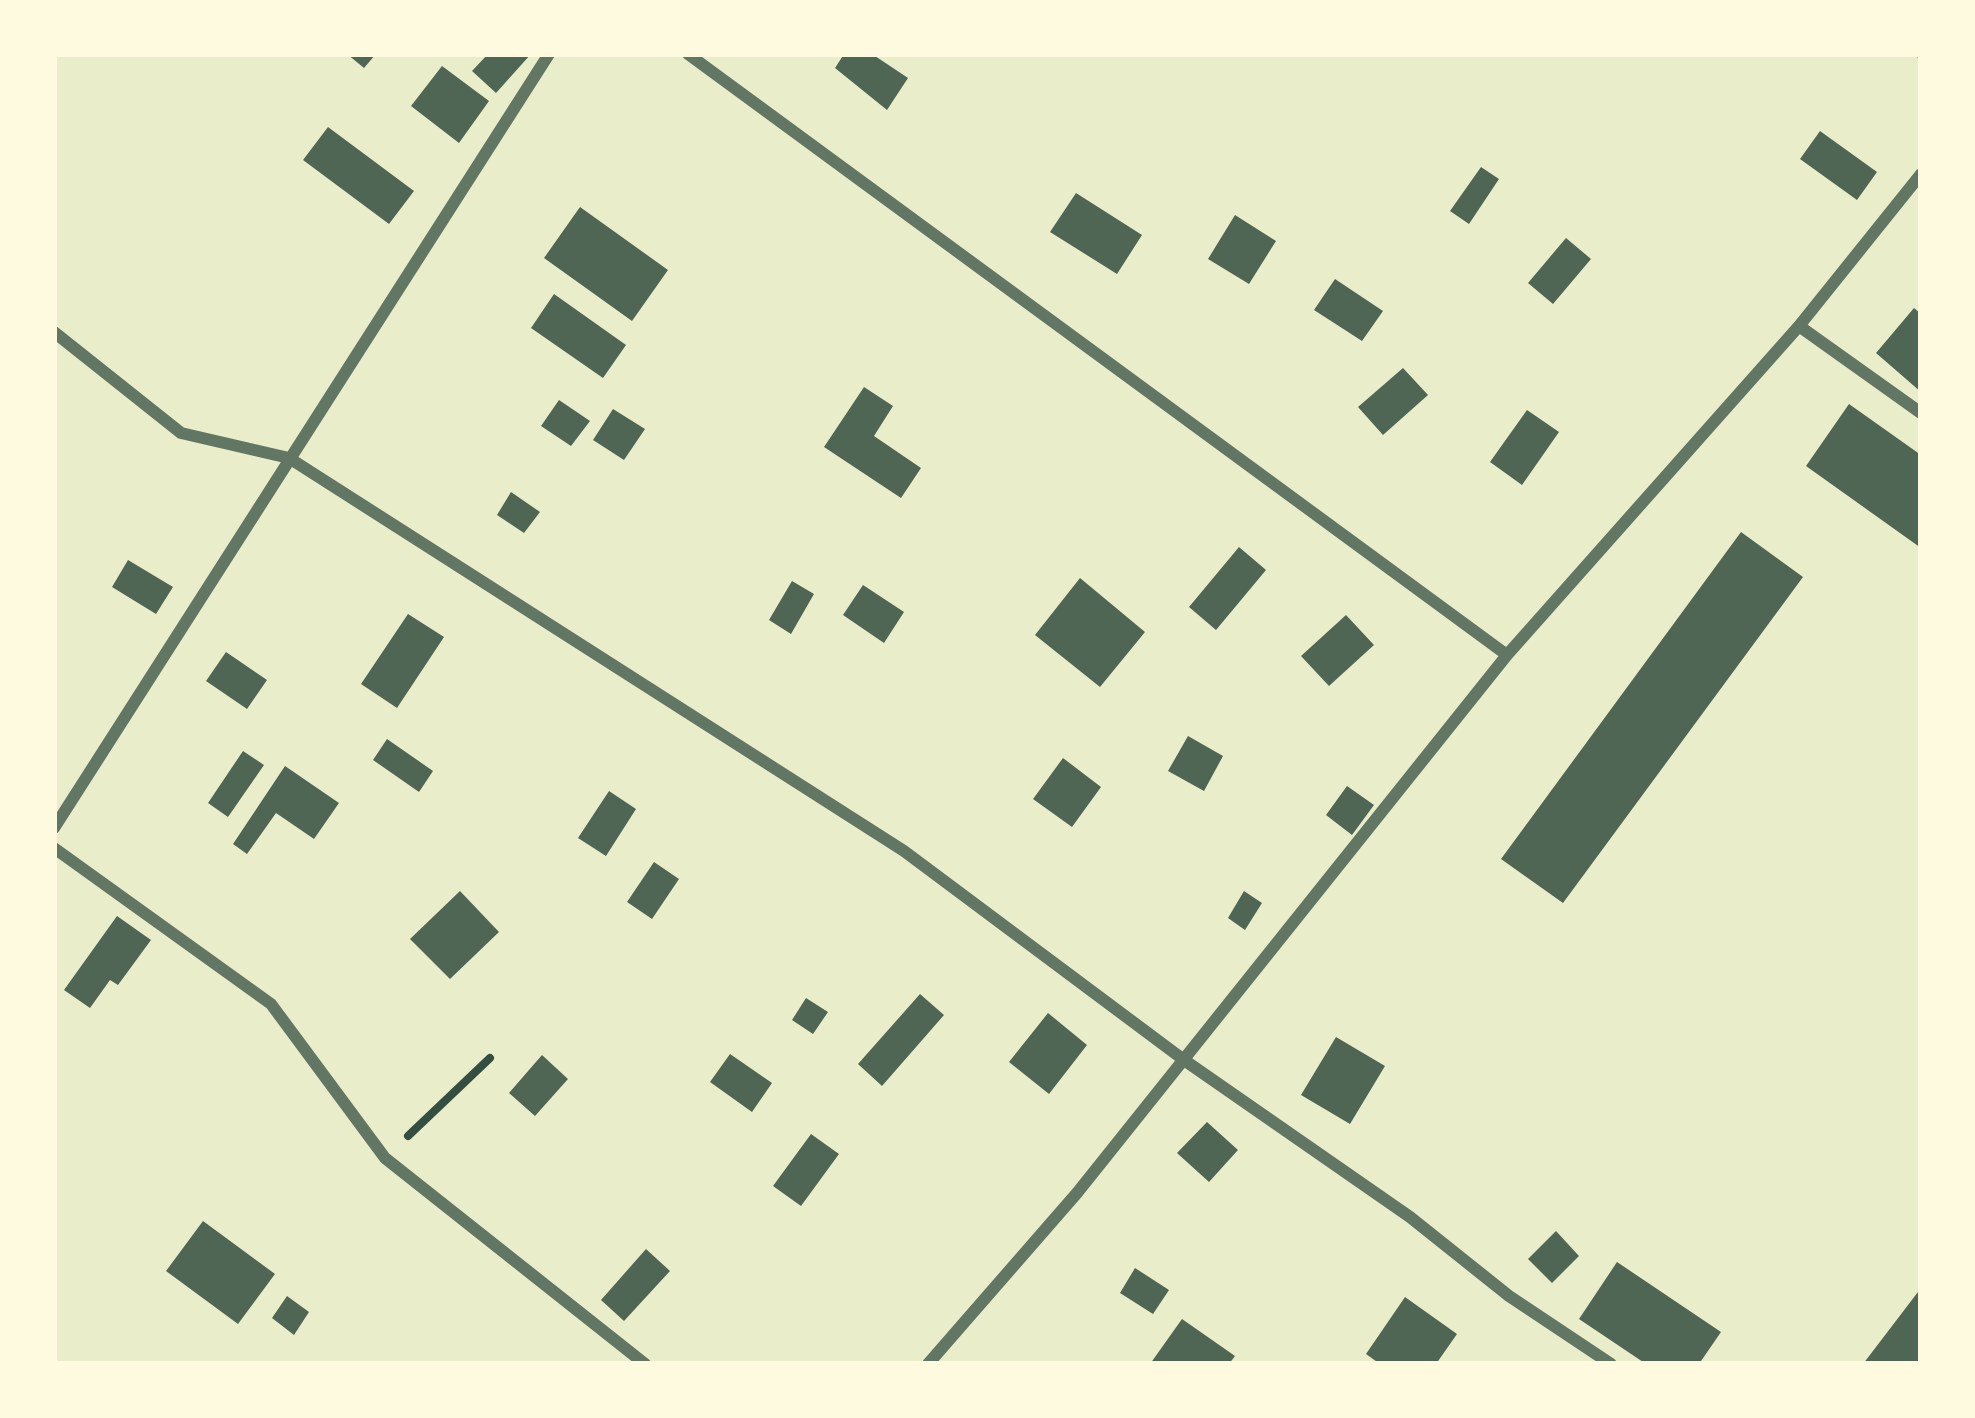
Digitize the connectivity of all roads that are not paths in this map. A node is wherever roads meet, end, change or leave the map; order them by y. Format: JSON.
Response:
{"nodes":[{"id":1,"x":549,"y":54,"type":"edge"},
{"id":2,"x":688,"y":54,"type":"edge"},
{"id":3,"x":1921,"y":174,"type":"edge"},
{"id":4,"x":1799,"y":326,"type":"junction"},
{"id":5,"x":54,"y":332,"type":"edge"},
{"id":6,"x":1921,"y":413,"type":"edge"},
{"id":7,"x":290,"y":458,"type":"junction"},
{"id":8,"x":1507,"y":655,"type":"junction"},
{"id":9,"x":54,"y":828,"type":"edge"},
{"id":10,"x":54,"y":848,"type":"edge"},
{"id":11,"x":1184,"y":1060,"type":"junction"},
{"id":12,"x":645,"y":1364,"type":"edge"},
{"id":13,"x":928,"y":1364,"type":"edge"},
{"id":14,"x":1611,"y":1364,"type":"edge"}],
"edges":[{"from":1,"to":7,"type":"street"},
{"from":2,"to":8,"type":"street"},
{"from":3,"to":4,"type":"street"},
{"from":4,"to":6,"type":"street"},
{"from":4,"to":8,"type":"street"},
{"from":5,"to":7,"type":"street"},
{"from":7,"to":9,"type":"street"},
{"from":7,"to":11,"type":"street"},
{"from":8,"to":11,"type":"street"},
{"from":10,"to":12,"type":"street"},
{"from":11,"to":13,"type":"street"},
{"from":11,"to":14,"type":"street"}]}
